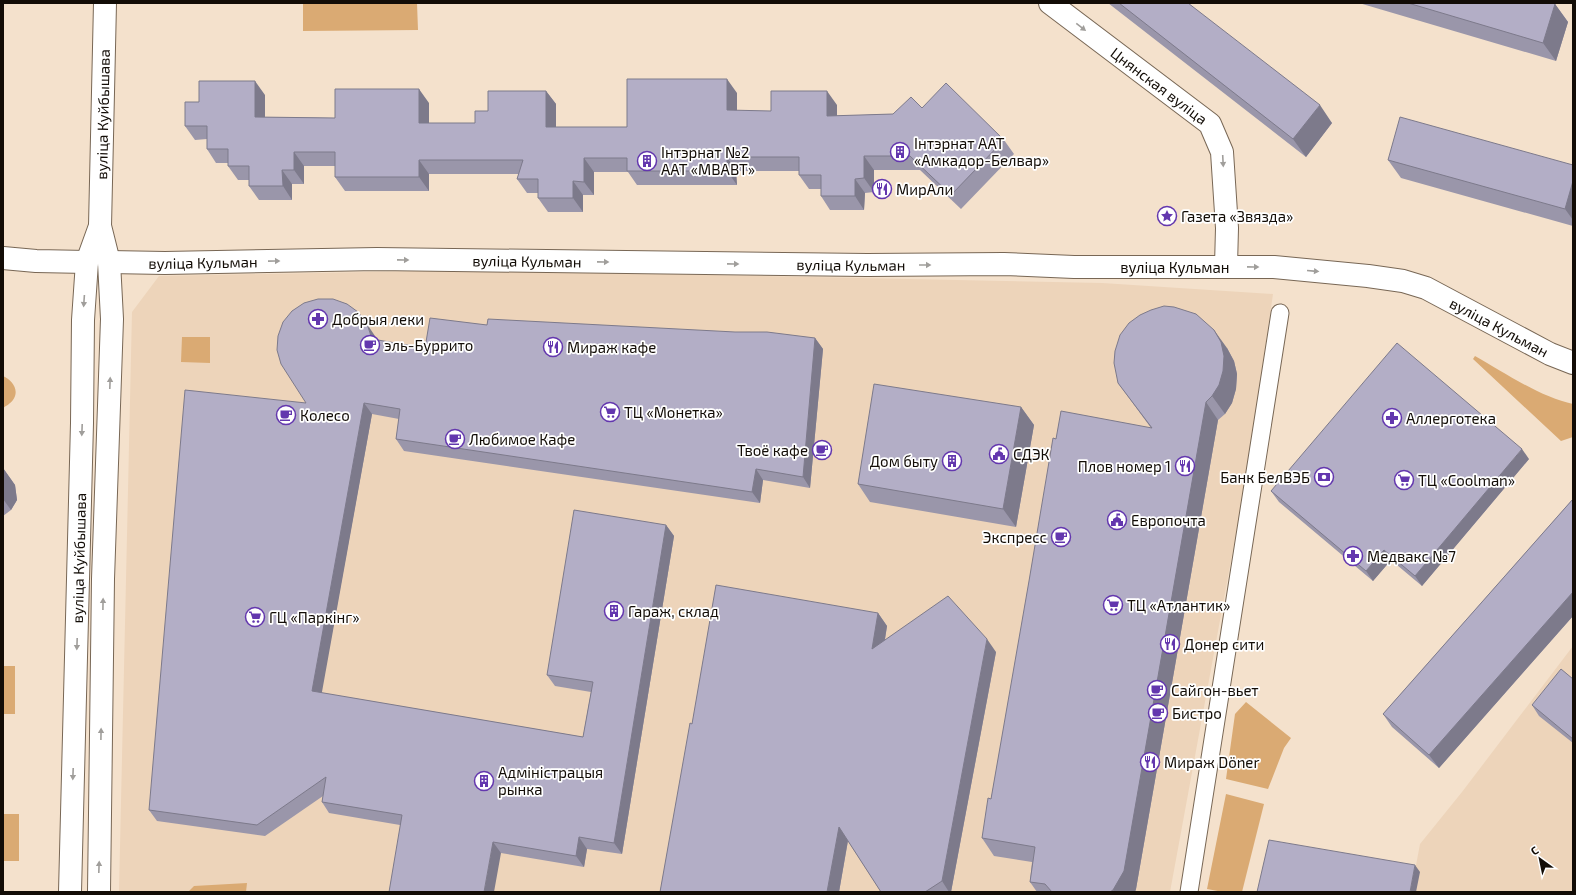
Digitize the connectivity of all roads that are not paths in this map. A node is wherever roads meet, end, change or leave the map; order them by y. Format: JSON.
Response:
{"nodes":[{"id":1,"x":105,"y":3,"type":"edge"},
{"id":2,"x":1050,"y":3,"type":"edge"},
{"id":3,"x":100,"y":226,"type":"junction"},
{"id":4,"x":3,"y":258,"type":"edge"},
{"id":5,"x":87,"y":262,"type":"junction"},
{"id":6,"x":108,"y":262,"type":"junction"},
{"id":7,"x":1226,"y":266,"type":"junction"},
{"id":8,"x":1280,"y":312,"type":"dead end"},
{"id":9,"x":1573,"y":363,"type":"edge"},
{"id":10,"x":70,"y":892,"type":"edge"},
{"id":11,"x":99,"y":892,"type":"edge"},
{"id":12,"x":1189,"y":892,"type":"edge"}],
"edges":[{"from":1,"to":3,"type":"street","name":"вуліца Куйбышава"},
{"from":2,"to":7,"type":"street","name":"Цнянская вуліца","one_way":true},
{"from":3,"to":5,"type":"street","name":"вуліца Куйбышава"},
{"from":3,"to":6,"type":"street","name":"вуліца Куйбышава"},
{"from":4,"to":5,"type":"street"},
{"from":5,"to":6,"type":"street","name":"вуліца Кульман"},
{"from":5,"to":10,"type":"street","name":"вуліца Куйбышава","one_way":true},
{"from":6,"to":7,"type":"street","name":"вуліца Кульман","one_way":true},
{"from":11,"to":6,"type":"street","name":"вуліца Куйбышава","one_way":true},
{"from":7,"to":9,"type":"street","name":"вуліца Кульман","one_way":true},
{"from":8,"to":12,"type":"street"}]}
